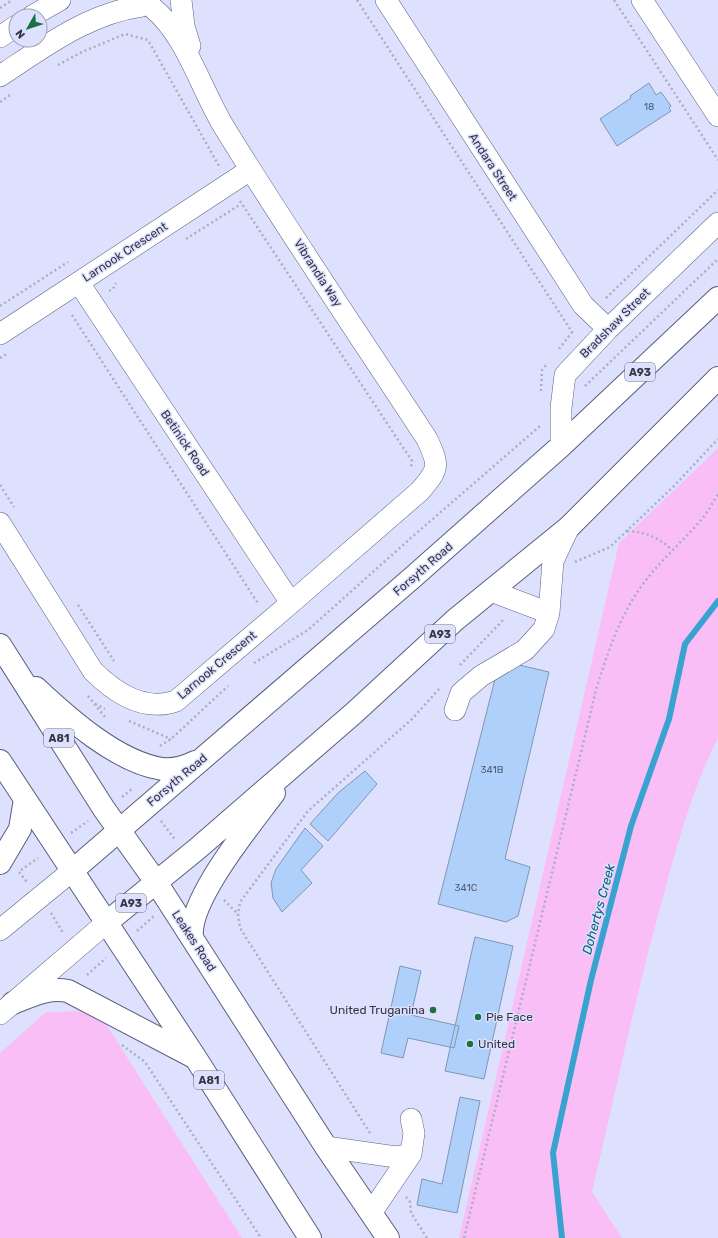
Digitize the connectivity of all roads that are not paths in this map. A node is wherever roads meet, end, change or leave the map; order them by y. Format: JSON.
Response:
{"nodes":[{"id":1,"x":60,"y":0,"type":"edge"},
{"id":2,"x":176,"y":0,"type":"edge"},
{"id":3,"x":180,"y":0,"type":"edge"},
{"id":4,"x":386,"y":0,"type":"edge"},
{"id":5,"x":642,"y":0,"type":"edge"},
{"id":6,"x":143,"y":5,"type":"edge"},
{"id":7,"x":46,"y":8,"type":"edge"},
{"id":8,"x":0,"y":76,"type":"edge"},
{"id":9,"x":200,"y":81,"type":"junction"},
{"id":10,"x":718,"y":116,"type":"edge"},
{"id":11,"x":250,"y":170,"type":"junction"},
{"id":12,"x":718,"y":223,"type":"edge"},
{"id":13,"x":79,"y":283,"type":"junction"},
{"id":14,"x":718,"y":298,"type":"edge"},
{"id":15,"x":608,"y":329,"type":"junction"},
{"id":16,"x":0,"y":334,"type":"edge"},
{"id":17,"x":718,"y":378,"type":"edge"},
{"id":18,"x":561,"y":446,"type":"junction"},
{"id":19,"x":436,"y":464,"type":"joint"},
{"id":20,"x":0,"y":523,"type":"edge"},
{"id":21,"x":569,"y":527,"type":"junction"},
{"id":22,"x":491,"y":591,"type":"junction"},
{"id":23,"x":291,"y":603,"type":"junction"},
{"id":24,"x":549,"y":613,"type":"junction"},
{"id":25,"x":0,"y":645,"type":"edge"},
{"id":26,"x":14,"y":668,"type":"junction"},
{"id":27,"x":456,"y":710,"type":"dead end"},
{"id":28,"x":204,"y":757,"type":"junction"},
{"id":29,"x":0,"y":761,"type":"edge"},
{"id":30,"x":294,"y":764,"type":"junction"},
{"id":31,"x":25,"y":799,"type":"junction"},
{"id":32,"x":119,"y":830,"type":"junction"},
{"id":33,"x":10,"y":867,"type":"edge"},
{"id":34,"x":72,"y":871,"type":"junction"},
{"id":35,"x":156,"y":882,"type":"junction"},
{"id":36,"x":106,"y":923,"type":"junction"},
{"id":37,"x":0,"y":930,"type":"edge"},
{"id":38,"x":192,"y":937,"type":"junction"},
{"id":39,"x":6,"y":1008,"type":"edge"},
{"id":40,"x":195,"y":1058,"type":"junction"},
{"id":41,"x":411,"y":1118,"type":"dead end"},
{"id":42,"x":326,"y":1147,"type":"junction"},
{"id":43,"x":411,"y":1154,"type":"junction"},
{"id":44,"x":371,"y":1213,"type":"junction"},
{"id":45,"x":310,"y":1238,"type":"edge"},
{"id":46,"x":388,"y":1238,"type":"edge"}],
"edges":[{"from":1,"to":7,"type":"street"},
{"from":2,"to":6,"type":"street"},
{"from":3,"to":9,"type":"street","name":"Vibrandia Way"},
{"from":4,"to":15,"type":"street","name":"Andara Street"},
{"from":5,"to":10,"type":"street"},
{"from":6,"to":8,"type":"street"},
{"from":6,"to":9,"type":"street","name":"Vibrandia Way"},
{"from":9,"to":11,"type":"street","name":"Vibrandia Way"},
{"from":11,"to":13,"type":"street","name":"Larnook Crescent"},
{"from":11,"to":19,"type":"street","name":"Vibrandia Way"},
{"from":12,"to":15,"type":"street","name":"Bradshaw Street"},
{"from":13,"to":16,"type":"street","name":"Larnook Crescent"},
{"from":13,"to":23,"type":"street","name":"Betinick Road"},
{"from":14,"to":18,"type":"highway","name":"Forsyth Road","number":"A93"},
{"from":15,"to":18,"type":"street","name":"Bradshaw Street"},
{"from":17,"to":21,"type":"highway","number":"A93"},
{"from":18,"to":28,"type":"highway","name":"Forsyth Road","number":"A93"},
{"from":19,"to":23,"type":"street","name":"Larnook Crescent"},
{"from":20,"to":23,"type":"street","name":"Larnook Crescent"},
{"from":21,"to":22,"type":"highway","number":"A93"},
{"from":21,"to":24,"type":"street"},
{"from":22,"to":24,"type":"street"},
{"from":22,"to":30,"type":"highway","number":"A93"},
{"from":24,"to":27,"type":"street"},
{"from":25,"to":26,"type":"highway","name":"Leakes Road","number":"A81"},
{"from":26,"to":28,"type":"highway"},
{"from":26,"to":32,"type":"highway","name":"Leakes Road","number":"A81"},
{"from":28,"to":32,"type":"highway","name":"Forsyth Road","number":"A93"},
{"from":29,"to":31,"type":"highway","number":"A81"},
{"from":30,"to":35,"type":"highway","number":"A93"},
{"from":30,"to":38,"type":"highway"},
{"from":31,"to":33,"type":"highway"},
{"from":31,"to":34,"type":"highway","number":"A81"},
{"from":32,"to":34,"type":"highway","number":"A93"},
{"from":32,"to":35,"type":"highway","name":"Leakes Road","number":"A81"},
{"from":34,"to":36,"type":"highway","number":"A81"},
{"from":34,"to":37,"type":"street"},
{"from":35,"to":36,"type":"highway","number":"A93"},
{"from":35,"to":38,"type":"highway","name":"Leakes Road","number":"A81"},
{"from":36,"to":39,"type":"street"},
{"from":36,"to":40,"type":"highway","number":"A81"},
{"from":38,"to":42,"type":"highway","name":"Leakes Road","number":"A81"},
{"from":39,"to":40,"type":"highway"},
{"from":40,"to":45,"type":"highway","number":"A81"},
{"from":41,"to":43,"type":"street"},
{"from":42,"to":43,"type":"street"},
{"from":42,"to":44,"type":"highway","name":"Leakes Road","number":"A81"},
{"from":43,"to":44,"type":"street"},
{"from":44,"to":46,"type":"highway","name":"Leakes Road","number":"A81"}]}
